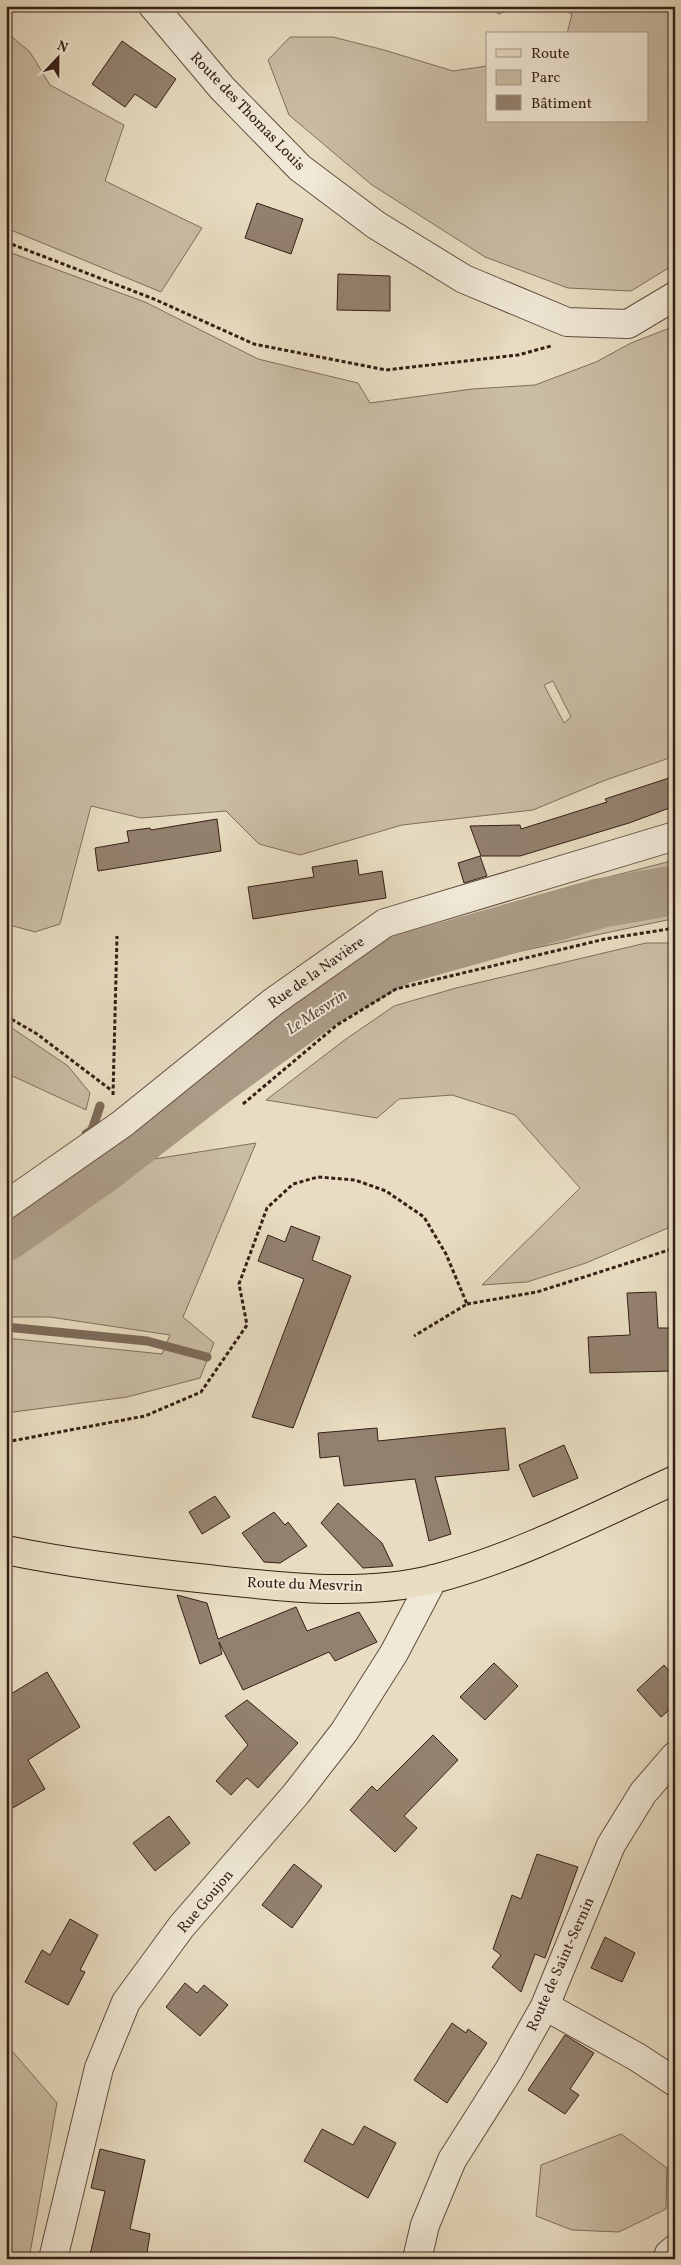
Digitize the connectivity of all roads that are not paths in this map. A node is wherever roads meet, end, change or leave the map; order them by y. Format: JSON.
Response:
{"nodes":[{"id":1,"x":153,"y":6,"type":"edge"},
{"id":2,"x":675,"y":296,"type":"edge"},
{"id":3,"x":675,"y":836,"type":"edge"},
{"id":4,"x":6,"y":1205,"type":"edge"},
{"id":5,"x":675,"y":1480,"type":"edge"},
{"id":6,"x":6,"y":1550,"type":"edge"},
{"id":7,"x":433,"y":1579,"type":"junction"},
{"id":8,"x":675,"y":1756,"type":"edge"},
{"id":9,"x":545,"y":2006,"type":"junction"},
{"id":10,"x":675,"y":2082,"type":"edge"},
{"id":11,"x":53,"y":2259,"type":"edge"},
{"id":12,"x":417,"y":2259,"type":"edge"}],
"edges":[{"from":1,"to":2,"type":"street","name":"Route des Thomas Louis"},
{"from":3,"to":4,"type":"street","name":"Rue de la Navière"},
{"from":5,"to":7,"type":"main road","name":"Route du Mesvrin"},
{"from":6,"to":7,"type":"main road","name":"Route du Mesvrin"},
{"from":7,"to":11,"type":"street","name":"Rue Goujon"},
{"from":8,"to":9,"type":"street","name":"Route de Saint-Sernin"},
{"from":9,"to":10,"type":"street"},
{"from":9,"to":12,"type":"street","name":"Route de Saint-Sernin"}]}
